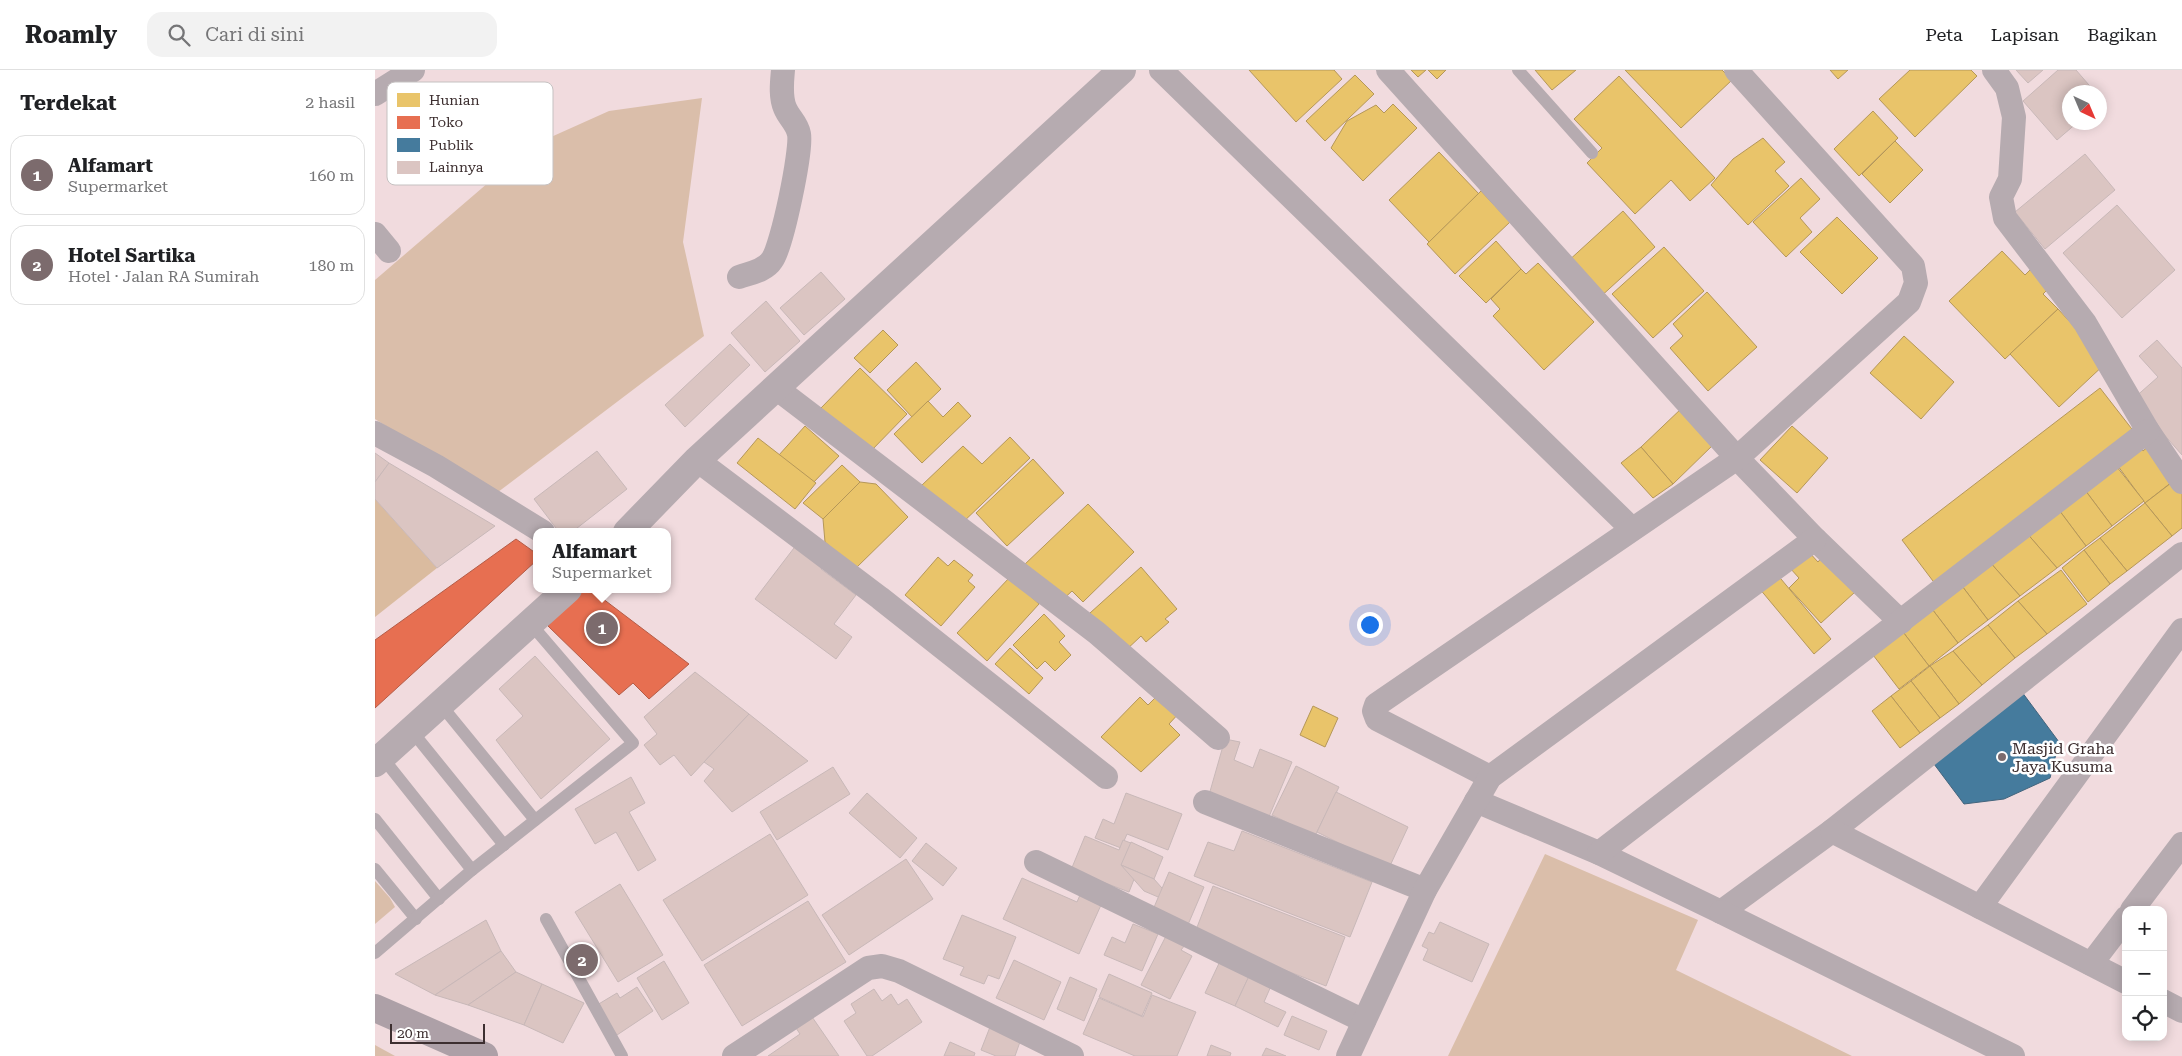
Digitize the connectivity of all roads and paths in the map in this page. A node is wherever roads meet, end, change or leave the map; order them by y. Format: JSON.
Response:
{"nodes":[{"id":1,"x":413,"y":70,"type":"edge"},
{"id":2,"x":783,"y":70,"type":"edge"},
{"id":3,"x":1122,"y":70,"type":"edge"},
{"id":4,"x":1161,"y":70,"type":"edge"},
{"id":5,"x":1388,"y":70,"type":"edge"},
{"id":6,"x":1518,"y":70,"type":"edge"},
{"id":7,"x":1736,"y":70,"type":"edge"},
{"id":8,"x":1994,"y":70,"type":"edge"},
{"id":9,"x":393,"y":82,"type":"edge"},
{"id":10,"x":387,"y":86,"type":"edge"},
{"id":11,"x":375,"y":93,"type":"edge"},
{"id":12,"x":1592,"y":153,"type":"dead end"},
{"id":13,"x":739,"y":277,"type":"dead end"},
{"id":14,"x":776,"y":388,"type":"junction"},
{"id":15,"x":2148,"y":431,"type":"junction"},
{"id":16,"x":375,"y":433,"type":"edge"},
{"id":17,"x":1737,"y":458,"type":"junction"},
{"id":18,"x":697,"y":460,"type":"junction"},
{"id":19,"x":2182,"y":482,"type":"edge"},
{"id":20,"x":537,"y":528,"type":"edge"},
{"id":21,"x":631,"y":528,"type":"edge"},
{"id":22,"x":1632,"y":529,"type":"junction"},
{"id":23,"x":1815,"y":539,"type":"junction"},
{"id":24,"x":2182,"y":554,"type":"edge"},
{"id":25,"x":564,"y":593,"type":"edge"},
{"id":26,"x":1901,"y":622,"type":"junction"},
{"id":27,"x":530,"y":623,"type":"junction"},
{"id":28,"x":2182,"y":630,"type":"edge"},
{"id":29,"x":441,"y":705,"type":"junction"},
{"id":30,"x":411,"y":730,"type":"junction"},
{"id":31,"x":1218,"y":738,"type":"dead end"},
{"id":32,"x":378,"y":760,"type":"edge"},
{"id":33,"x":1106,"y":776,"type":"dead end"},
{"id":34,"x":1490,"y":777,"type":"junction"},
{"id":35,"x":1475,"y":801,"type":"junction"},
{"id":36,"x":1205,"y":802,"type":"dead end"},
{"id":37,"x":375,"y":818,"type":"edge"},
{"id":38,"x":535,"y":820,"type":"junction"},
{"id":39,"x":1832,"y":831,"type":"junction"},
{"id":40,"x":2182,"y":844,"type":"edge"},
{"id":41,"x":504,"y":845,"type":"junction"},
{"id":42,"x":1599,"y":853,"type":"junction"},
{"id":43,"x":1036,"y":862,"type":"dead end"},
{"id":44,"x":375,"y":869,"type":"edge"},
{"id":45,"x":472,"y":870,"type":"junction"},
{"id":46,"x":1425,"y":890,"type":"junction"},
{"id":47,"x":439,"y":898,"type":"junction"},
{"id":48,"x":2135,"y":906,"type":"edge"},
{"id":49,"x":1981,"y":907,"type":"junction"},
{"id":50,"x":1721,"y":912,"type":"junction"},
{"id":51,"x":416,"y":919,"type":"junction"},
{"id":52,"x":546,"y":919,"type":"dead end"},
{"id":53,"x":2122,"y":923,"type":"edge"},
{"id":54,"x":375,"y":953,"type":"edge"},
{"id":55,"x":2091,"y":964,"type":"junction"},
{"id":56,"x":2122,"y":980,"type":"edge"},
{"id":57,"x":2167,"y":1003,"type":"edge"},
{"id":58,"x":375,"y":1008,"type":"edge"},
{"id":59,"x":2182,"y":1011,"type":"edge"},
{"id":60,"x":1364,"y":1021,"type":"junction"},
{"id":61,"x":473,"y":1054,"type":"edge"},
{"id":62,"x":622,"y":1056,"type":"edge"},
{"id":63,"x":734,"y":1056,"type":"edge"},
{"id":64,"x":1073,"y":1056,"type":"edge"},
{"id":65,"x":1348,"y":1056,"type":"edge"},
{"id":66,"x":2013,"y":1056,"type":"edge"}],
"edges":[{"from":1,"to":9,"type":"street"},
{"from":2,"to":13,"type":"street"},
{"from":3,"to":14,"type":"street"},
{"from":4,"to":22,"type":"street"},
{"from":5,"to":17,"type":"street"},
{"from":6,"to":12,"type":"lane"},
{"from":7,"to":17,"type":"street"},
{"from":8,"to":15,"type":"street"},
{"from":10,"to":11,"type":"street"},
{"from":14,"to":18,"type":"street"},
{"from":14,"to":31,"type":"street"},
{"from":15,"to":19,"type":"street"},
{"from":15,"to":26,"type":"street"},
{"from":16,"to":20,"type":"street"},
{"from":17,"to":22,"type":"street"},
{"from":17,"to":23,"type":"street"},
{"from":18,"to":21,"type":"street"},
{"from":18,"to":33,"type":"street"},
{"from":22,"to":34,"type":"street"},
{"from":23,"to":26,"type":"street"},
{"from":23,"to":34,"type":"street"},
{"from":24,"to":39,"type":"street"},
{"from":25,"to":27,"type":"street"},
{"from":26,"to":42,"type":"street"},
{"from":27,"to":29,"type":"street"},
{"from":27,"to":38,"type":"lane"},
{"from":28,"to":49,"type":"street"},
{"from":29,"to":30,"type":"street"},
{"from":29,"to":38,"type":"lane"},
{"from":30,"to":32,"type":"street"},
{"from":30,"to":41,"type":"lane"},
{"from":32,"to":45,"type":"lane"},
{"from":34,"to":35,"type":"street"},
{"from":35,"to":42,"type":"street"},
{"from":35,"to":46,"type":"street"},
{"from":36,"to":46,"type":"street"},
{"from":37,"to":47,"type":"lane"},
{"from":38,"to":41,"type":"lane"},
{"from":39,"to":49,"type":"street"},
{"from":39,"to":50,"type":"street"},
{"from":40,"to":48,"type":"street"},
{"from":41,"to":45,"type":"lane"},
{"from":42,"to":50,"type":"street"},
{"from":43,"to":60,"type":"street"},
{"from":44,"to":51,"type":"lane"},
{"from":45,"to":47,"type":"lane"},
{"from":46,"to":60,"type":"street"},
{"from":47,"to":51,"type":"lane"},
{"from":49,"to":55,"type":"street"},
{"from":50,"to":66,"type":"street"},
{"from":51,"to":54,"type":"lane"},
{"from":52,"to":62,"type":"lane"},
{"from":53,"to":55,"type":"street"},
{"from":55,"to":56,"type":"street"},
{"from":57,"to":59,"type":"street"},
{"from":58,"to":61,"type":"main road"},
{"from":60,"to":65,"type":"street"},
{"from":63,"to":64,"type":"street"}]}
